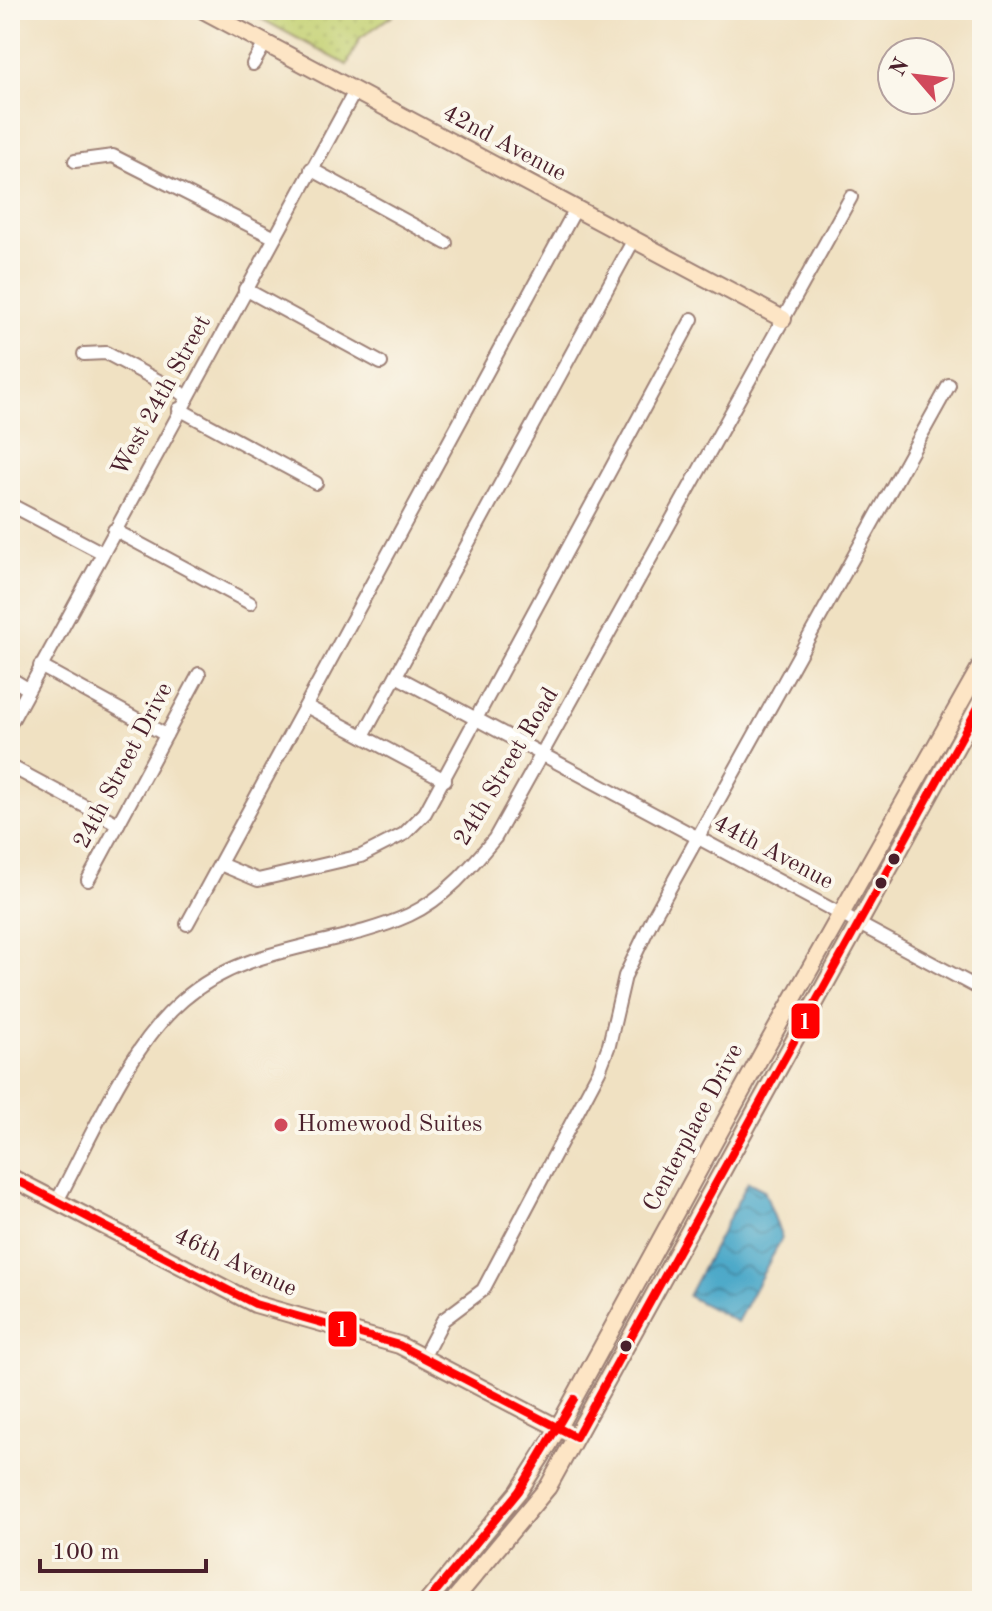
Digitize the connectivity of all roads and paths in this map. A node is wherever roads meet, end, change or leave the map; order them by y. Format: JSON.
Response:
{"nodes":[{"id":1,"x":203,"y":10,"type":"edge"},
{"id":2,"x":264,"y":45,"type":"junction"},
{"id":3,"x":253,"y":64,"type":"dead end"},
{"id":4,"x":355,"y":91,"type":"junction"},
{"id":5,"x":75,"y":161,"type":"dead end"},
{"id":6,"x":311,"y":169,"type":"junction"},
{"id":7,"x":851,"y":197,"type":"dead end"},
{"id":8,"x":575,"y":210,"type":"junction"},
{"id":9,"x":273,"y":237,"type":"junction"},
{"id":10,"x":633,"y":241,"type":"junction"},
{"id":11,"x":446,"y":243,"type":"dead end"},
{"id":12,"x":245,"y":289,"type":"junction"},
{"id":13,"x":692,"y":319,"type":"dead end"},
{"id":14,"x":783,"y":319,"type":"junction"},
{"id":15,"x":84,"y":354,"type":"dead end"},
{"id":16,"x":381,"y":363,"type":"dead end"},
{"id":17,"x":949,"y":385,"type":"dead end"},
{"id":18,"x":187,"y":396,"type":"junction"},
{"id":19,"x":179,"y":409,"type":"junction"},
{"id":20,"x":316,"y":483,"type":"dead end"},
{"id":21,"x":15,"y":507,"type":"dead end"},
{"id":22,"x":114,"y":530,"type":"junction"},
{"id":23,"x":101,"y":552,"type":"junction"},
{"id":24,"x":250,"y":603,"type":"dead end"},
{"id":25,"x":982,"y":664,"type":"edge"},
{"id":26,"x":40,"y":666,"type":"junction"},
{"id":27,"x":199,"y":674,"type":"dead end"},
{"id":28,"x":396,"y":676,"type":"junction"},
{"id":29,"x":10,"y":678,"type":"edge"},
{"id":30,"x":28,"y":689,"type":"junction"},
{"id":31,"x":982,"y":700,"type":"edge"},
{"id":32,"x":306,"y":706,"type":"junction"},
{"id":33,"x":477,"y":720,"type":"junction"},
{"id":34,"x":10,"y":724,"type":"edge"},
{"id":35,"x":166,"y":735,"type":"junction"},
{"id":36,"x":363,"y":736,"type":"junction"},
{"id":37,"x":543,"y":755,"type":"junction"},
{"id":38,"x":10,"y":766,"type":"edge"},
{"id":39,"x":445,"y":780,"type":"junction"},
{"id":40,"x":118,"y":824,"type":"junction"},
{"id":41,"x":697,"y":838,"type":"junction"},
{"id":42,"x":220,"y":864,"type":"junction"},
{"id":43,"x":88,"y":880,"type":"dead end"},
{"id":44,"x":841,"y":915,"type":"junction"},
{"id":45,"x":187,"y":924,"type":"dead end"},
{"id":46,"x":858,"y":924,"type":"junction"},
{"id":47,"x":982,"y":990,"type":"edge"},
{"id":48,"x":10,"y":1177,"type":"edge"},
{"id":49,"x":57,"y":1201,"type":"junction"},
{"id":50,"x":424,"y":1356,"type":"junction"},
{"id":51,"x":559,"y":1428,"type":"junction"},
{"id":52,"x":576,"y":1437,"type":"junction"},
{"id":53,"x":428,"y":1601,"type":"edge"},
{"id":54,"x":453,"y":1601,"type":"edge"}],
"edges":[{"from":1,"to":2,"type":"street","name":"42nd Avenue"},
{"from":2,"to":3,"type":"street"},
{"from":2,"to":4,"type":"street","name":"42nd Avenue"},
{"from":4,"to":6,"type":"street","name":"West 24th Street"},
{"from":4,"to":8,"type":"street","name":"42nd Avenue"},
{"from":5,"to":9,"type":"street"},
{"from":6,"to":9,"type":"street","name":"West 24th Street"},
{"from":6,"to":11,"type":"street"},
{"from":7,"to":14,"type":"street","name":"24th Street Road"},
{"from":8,"to":10,"type":"street","name":"42nd Avenue"},
{"from":8,"to":32,"type":"street"},
{"from":9,"to":12,"type":"street","name":"West 24th Street"},
{"from":10,"to":14,"type":"street","name":"42nd Avenue"},
{"from":10,"to":28,"type":"street"},
{"from":12,"to":16,"type":"street"},
{"from":12,"to":18,"type":"street","name":"West 24th Street"},
{"from":13,"to":33,"type":"street"},
{"from":14,"to":37,"type":"street","name":"24th Street Road"},
{"from":15,"to":18,"type":"street"},
{"from":17,"to":41,"type":"street"},
{"from":18,"to":19,"type":"street","name":"West 24th Street"},
{"from":19,"to":20,"type":"street"},
{"from":19,"to":22,"type":"street","name":"West 24th Street"},
{"from":21,"to":23,"type":"street"},
{"from":22,"to":23,"type":"street","name":"West 24th Street"},
{"from":22,"to":24,"type":"street"},
{"from":23,"to":26,"type":"street","name":"West 24th Street"},
{"from":25,"to":44,"type":"street","name":"Centerplace Drive"},
{"from":26,"to":30,"type":"street","name":"West 24th Street"},
{"from":26,"to":35,"type":"street"},
{"from":27,"to":35,"type":"street","name":"24th Street Drive"},
{"from":28,"to":33,"type":"street","name":"44th Avenue"},
{"from":28,"to":36,"type":"street"},
{"from":29,"to":30,"type":"street"},
{"from":30,"to":34,"type":"street","name":"West 24th Street"},
{"from":31,"to":46,"type":"street","name":"Centerplace Drive"},
{"from":32,"to":36,"type":"street"},
{"from":32,"to":42,"type":"street"},
{"from":33,"to":37,"type":"street","name":"44th Avenue"},
{"from":33,"to":39,"type":"street"},
{"from":35,"to":40,"type":"street","name":"24th Street Drive"},
{"from":36,"to":39,"type":"street"},
{"from":37,"to":41,"type":"street","name":"44th Avenue"},
{"from":37,"to":49,"type":"street","name":"24th Street Road"},
{"from":38,"to":40,"type":"street"},
{"from":39,"to":42,"type":"street"},
{"from":40,"to":43,"type":"street","name":"24th Street Drive"},
{"from":41,"to":44,"type":"street","name":"44th Avenue"},
{"from":41,"to":50,"type":"street"},
{"from":42,"to":45,"type":"street"},
{"from":44,"to":46,"type":"street","name":"44th Avenue"},
{"from":44,"to":51,"type":"street","name":"Centerplace Drive"},
{"from":46,"to":47,"type":"street","name":"44th Avenue"},
{"from":46,"to":52,"type":"street","name":"Centerplace Drive"},
{"from":48,"to":49,"type":"street","name":"46th Avenue"},
{"from":49,"to":50,"type":"street","name":"46th Avenue"},
{"from":50,"to":51,"type":"street","name":"46th Avenue"},
{"from":51,"to":52,"type":"street","name":"46th Avenue"},
{"from":51,"to":53,"type":"street","name":"Centerplace Drive"},
{"from":52,"to":54,"type":"street","name":"Centerplace Drive"}]}
